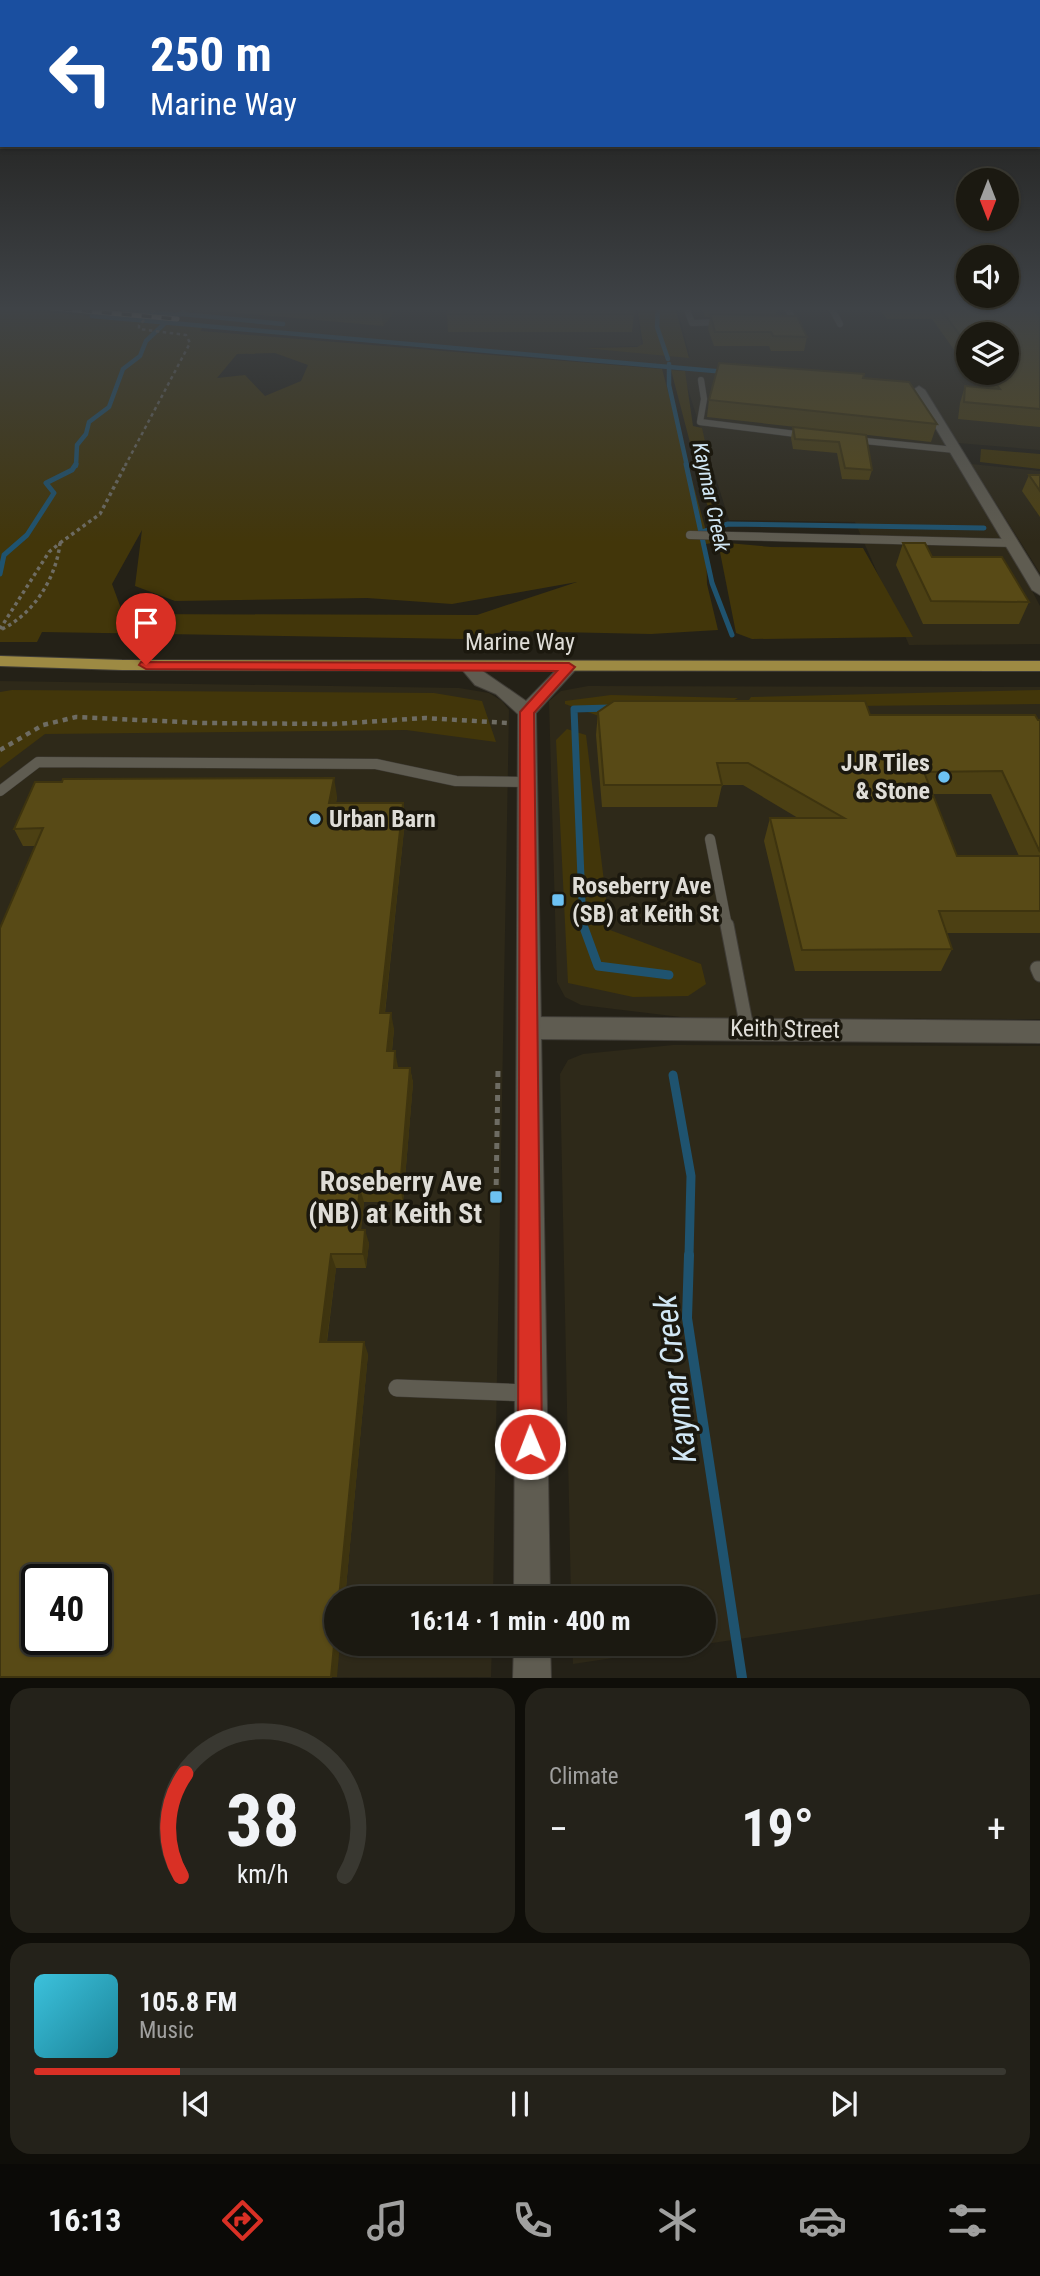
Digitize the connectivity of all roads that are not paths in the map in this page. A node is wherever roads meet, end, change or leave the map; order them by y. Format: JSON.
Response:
{"nodes":[{"id":1,"x":702,"y":385,"type":"edge"},
{"id":2,"x":919,"y":390,"type":"dead end"},
{"id":3,"x":812,"y":436,"type":"edge"},
{"id":4,"x":845,"y":439,"type":"edge"},
{"id":5,"x":956,"y":450,"type":"junction"},
{"id":6,"x":690,"y":535,"type":"dead end"},
{"id":7,"x":1013,"y":543,"type":"junction"},
{"id":8,"x":1040,"y":590,"type":"edge"},
{"id":9,"x":0,"y":661,"type":"edge"},
{"id":10,"x":468,"y":666,"type":"junction"},
{"id":11,"x":1040,"y":666,"type":"edge"},
{"id":12,"x":569,"y":667,"type":"junction"},
{"id":13,"x":527,"y":718,"type":"junction"},
{"id":14,"x":526,"y":782,"type":"junction"},
{"id":15,"x":0,"y":791,"type":"edge"},
{"id":16,"x":710,"y":839,"type":"dead end"},
{"id":17,"x":1040,"y":968,"type":"edge"},
{"id":18,"x":1040,"y":975,"type":"edge"},
{"id":19,"x":529,"y":1028,"type":"junction"},
{"id":20,"x":747,"y":1028,"type":"junction"},
{"id":21,"x":1040,"y":1032,"type":"edge"},
{"id":22,"x":397,"y":1388,"type":"dead end"},
{"id":23,"x":529,"y":1393,"type":"junction"},
{"id":24,"x":531,"y":1586,"type":"edge"},
{"id":25,"x":532,"y":1656,"type":"edge"},
{"id":26,"x":532,"y":1678,"type":"edge"}],
"edges":[{"from":1,"to":3,"type":"lane"},
{"from":2,"to":5,"type":"street"},
{"from":4,"to":5,"type":"lane"},
{"from":5,"to":7,"type":"street"},
{"from":6,"to":7,"type":"lane"},
{"from":7,"to":8,"type":"street"},
{"from":9,"to":10,"type":"main road","name":"Marine Way"},
{"from":10,"to":12,"type":"main road","name":"Marine Way"},
{"from":10,"to":13,"type":"street"},
{"from":11,"to":12,"type":"main road","name":"Marine Way"},
{"from":12,"to":13,"type":"street"},
{"from":13,"to":14,"type":"street"},
{"from":14,"to":15,"type":"lane"},
{"from":14,"to":19,"type":"street"},
{"from":16,"to":20,"type":"lane"},
{"from":17,"to":18,"type":"lane"},
{"from":19,"to":20,"type":"street","name":"Keith Street"},
{"from":19,"to":23,"type":"street"},
{"from":20,"to":21,"type":"street","name":"Keith Street"},
{"from":22,"to":23,"type":"lane"},
{"from":23,"to":24,"type":"street"},
{"from":25,"to":26,"type":"street"}]}
